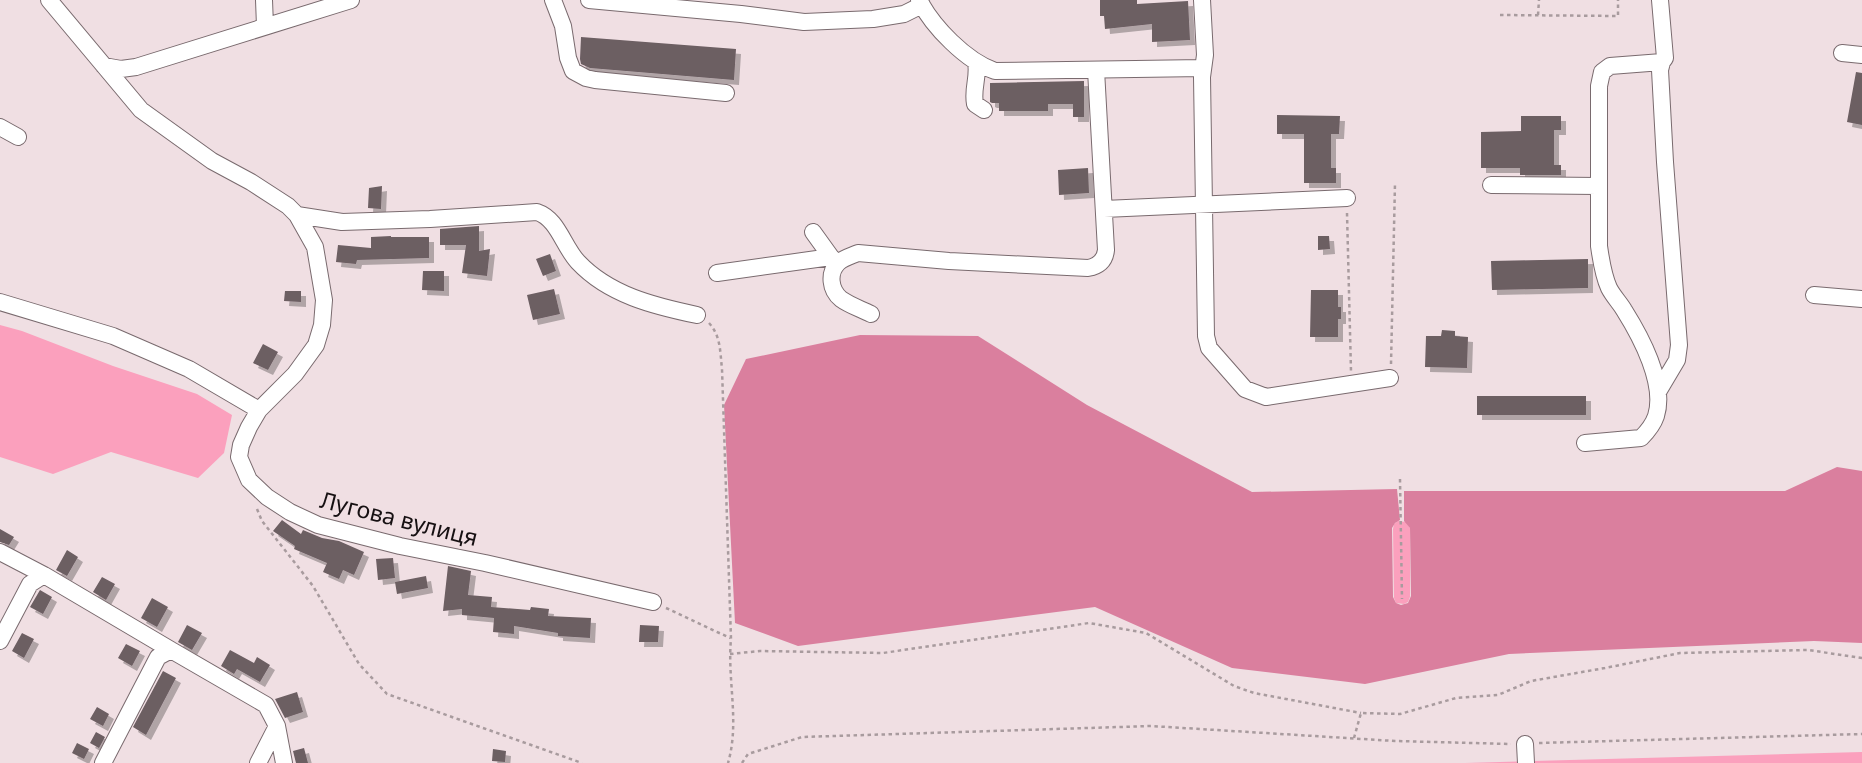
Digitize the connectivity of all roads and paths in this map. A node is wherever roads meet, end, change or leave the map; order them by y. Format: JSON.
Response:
{"nodes":[{"id":1,"x":49,"y":0,"type":"edge"},
{"id":2,"x":264,"y":0,"type":"edge"},
{"id":3,"x":351,"y":0,"type":"edge"},
{"id":4,"x":553,"y":0,"type":"edge"},
{"id":5,"x":589,"y":0,"type":"edge"},
{"id":6,"x":1202,"y":0,"type":"edge"},
{"id":7,"x":1539,"y":0,"type":"edge"},
{"id":8,"x":1618,"y":0,"type":"edge"},
{"id":9,"x":1660,"y":0,"type":"edge"},
{"id":10,"x":920,"y":3,"type":"edge"},
{"id":11,"x":1500,"y":15,"type":"dead end"},
{"id":12,"x":1538,"y":15,"type":"junction"},
{"id":13,"x":265,"y":26,"type":"junction"},
{"id":14,"x":1842,"y":52,"type":"dead end"},
{"id":15,"x":1862,"y":55,"type":"edge"},
{"id":16,"x":1663,"y":60,"type":"junction"},
{"id":17,"x":976,"y":62,"type":"junction"},
{"id":18,"x":104,"y":66,"type":"junction"},
{"id":19,"x":1203,"y":68,"type":"junction"},
{"id":20,"x":1097,"y":71,"type":"junction"},
{"id":21,"x":726,"y":93,"type":"dead end"},
{"id":22,"x":984,"y":110,"type":"dead end"},
{"id":23,"x":0,"y":127,"type":"edge"},
{"id":24,"x":18,"y":138,"type":"dead end"},
{"id":25,"x":1395,"y":183,"type":"dead end"},
{"id":26,"x":1491,"y":186,"type":"dead end"},
{"id":27,"x":1598,"y":186,"type":"junction"},
{"id":28,"x":1347,"y":198,"type":"joint"},
{"id":29,"x":1205,"y":205,"type":"junction"},
{"id":30,"x":1104,"y":209,"type":"junction"},
{"id":31,"x":297,"y":215,"type":"junction"},
{"id":32,"x":813,"y":232,"type":"dead end"},
{"id":33,"x":834,"y":260,"type":"junction"},
{"id":34,"x":717,"y":273,"type":"dead end"},
{"id":35,"x":1814,"y":295,"type":"dead end"},
{"id":36,"x":1862,"y":299,"type":"edge"},
{"id":37,"x":0,"y":302,"type":"edge"},
{"id":38,"x":871,"y":314,"type":"dead end"},
{"id":39,"x":697,"y":315,"type":"joint"},
{"id":40,"x":1390,"y":378,"type":"joint"},
{"id":41,"x":1351,"y":384,"type":"junction"},
{"id":42,"x":1658,"y":392,"type":"junction"},
{"id":43,"x":259,"y":410,"type":"junction"},
{"id":44,"x":1585,"y":443,"type":"dead end"},
{"id":45,"x":1400,"y":479,"type":"dead end"},
{"id":46,"x":258,"y":488,"type":"junction"},
{"id":47,"x":0,"y":552,"type":"edge"},
{"id":48,"x":44,"y":575,"type":"junction"},
{"id":49,"x":1402,"y":599,"type":"dead end"},
{"id":50,"x":653,"y":602,"type":"joint"},
{"id":51,"x":731,"y":639,"type":"junction"},
{"id":52,"x":0,"y":641,"type":"edge"},
{"id":53,"x":171,"y":650,"type":"junction"},
{"id":54,"x":730,"y":654,"type":"junction"},
{"id":55,"x":1862,"y":658,"type":"edge"},
{"id":56,"x":1361,"y":713,"type":"junction"},
{"id":57,"x":277,"y":726,"type":"junction"},
{"id":58,"x":1862,"y":734,"type":"edge"},
{"id":59,"x":1354,"y":739,"type":"junction"},
{"id":60,"x":1525,"y":744,"type":"junction"},
{"id":61,"x":103,"y":763,"type":"edge"},
{"id":62,"x":258,"y":763,"type":"edge"},
{"id":63,"x":284,"y":763,"type":"edge"},
{"id":64,"x":582,"y":763,"type":"edge"},
{"id":65,"x":727,"y":763,"type":"edge"},
{"id":66,"x":742,"y":763,"type":"edge"},
{"id":67,"x":1526,"y":763,"type":"edge"}],
"edges":[{"from":1,"to":18,"type":"street"},
{"from":2,"to":13,"type":"street"},
{"from":3,"to":13,"type":"street"},
{"from":4,"to":21,"type":"street"},
{"from":5,"to":10,"type":"street"},
{"from":6,"to":19,"type":"street"},
{"from":7,"to":12,"type":"path"},
{"from":8,"to":12,"type":"path"},
{"from":9,"to":16,"type":"street"},
{"from":10,"to":17,"type":"street"},
{"from":11,"to":12,"type":"path"},
{"from":13,"to":18,"type":"street"},
{"from":14,"to":15,"type":"street"},
{"from":16,"to":27,"type":"street"},
{"from":16,"to":42,"type":"street"},
{"from":17,"to":20,"type":"street"},
{"from":17,"to":22,"type":"street"},
{"from":18,"to":31,"type":"street"},
{"from":19,"to":20,"type":"street"},
{"from":19,"to":29,"type":"street"},
{"from":20,"to":30,"type":"street"},
{"from":23,"to":24,"type":"street"},
{"from":25,"to":40,"type":"path"},
{"from":26,"to":27,"type":"street"},
{"from":27,"to":42,"type":"street"},
{"from":28,"to":29,"type":"street"},
{"from":28,"to":41,"type":"path"},
{"from":29,"to":30,"type":"street"},
{"from":29,"to":41,"type":"street"},
{"from":30,"to":33,"type":"street"},
{"from":31,"to":39,"type":"street"},
{"from":31,"to":43,"type":"street"},
{"from":32,"to":33,"type":"street"},
{"from":33,"to":34,"type":"street"},
{"from":33,"to":38,"type":"street"},
{"from":35,"to":36,"type":"street"},
{"from":37,"to":43,"type":"street"},
{"from":39,"to":51,"type":"path"},
{"from":40,"to":41,"type":"street"},
{"from":42,"to":44,"type":"street"},
{"from":43,"to":46,"type":"street","name":"Лугова вулиця"},
{"from":45,"to":49,"type":"path"},
{"from":46,"to":50,"type":"street","name":"Лугова вулиця"},
{"from":46,"to":64,"type":"path"},
{"from":47,"to":48,"type":"street"},
{"from":48,"to":52,"type":"street"},
{"from":48,"to":53,"type":"street"},
{"from":50,"to":51,"type":"path"},
{"from":51,"to":54,"type":"path"},
{"from":53,"to":57,"type":"street"},
{"from":53,"to":61,"type":"street"},
{"from":54,"to":56,"type":"path"},
{"from":54,"to":65,"type":"path"},
{"from":55,"to":56,"type":"path"},
{"from":56,"to":59,"type":"path"},
{"from":57,"to":62,"type":"street"},
{"from":57,"to":63,"type":"street"},
{"from":58,"to":60,"type":"path"},
{"from":59,"to":60,"type":"path"},
{"from":59,"to":66,"type":"path"},
{"from":60,"to":67,"type":"street"}]}
